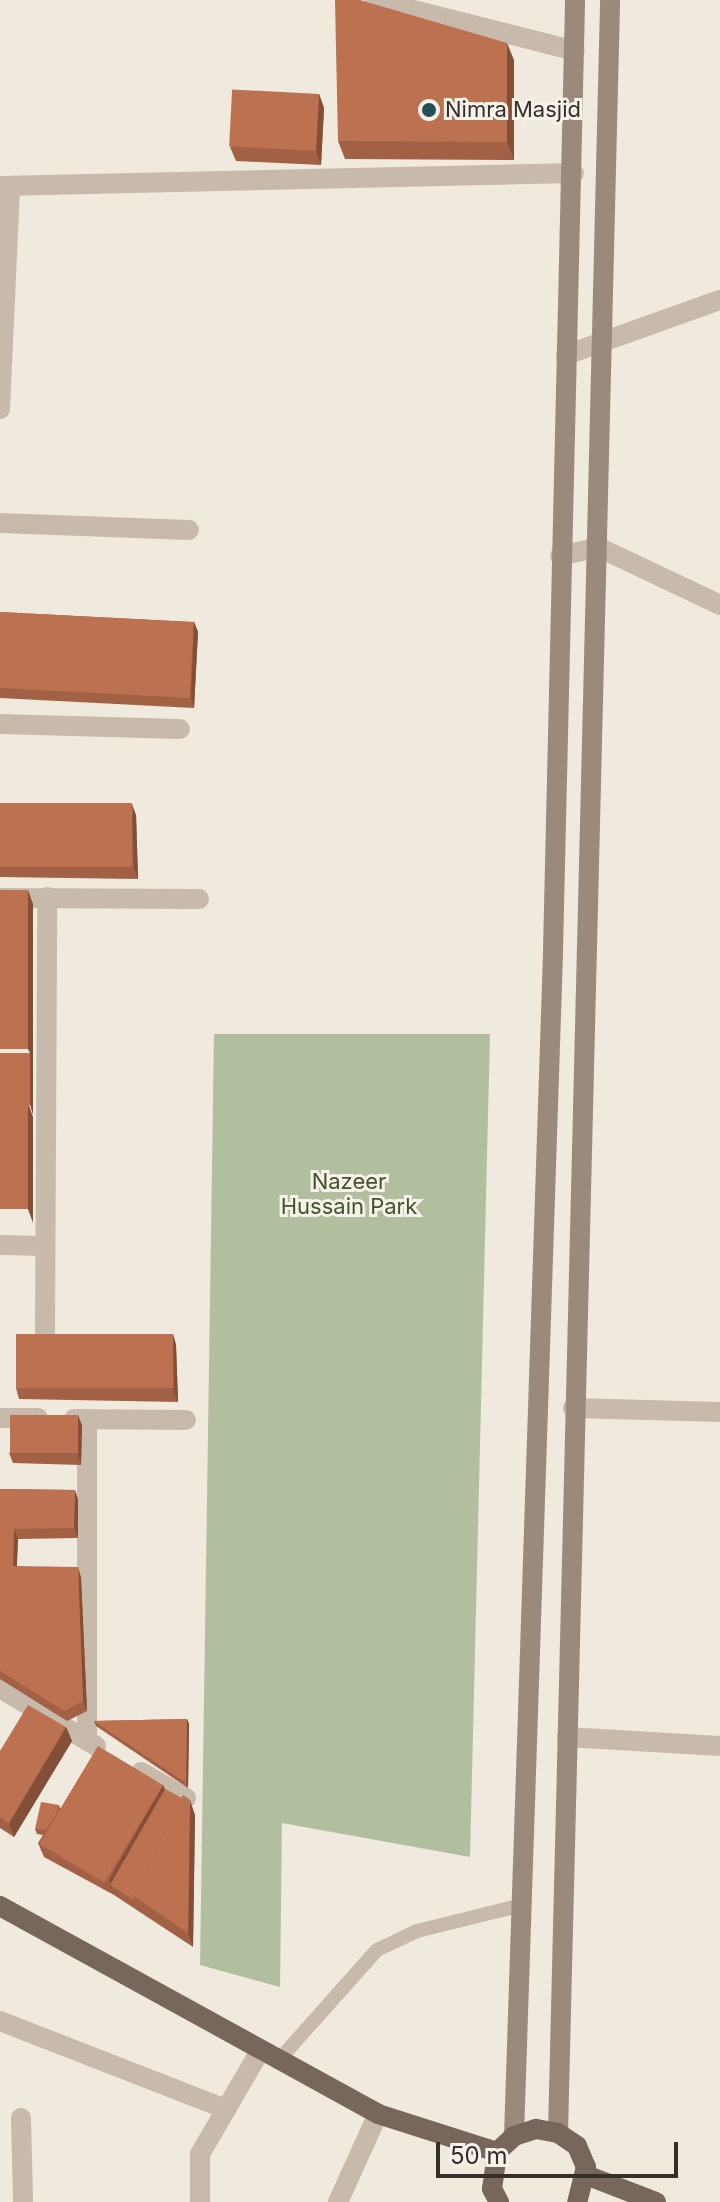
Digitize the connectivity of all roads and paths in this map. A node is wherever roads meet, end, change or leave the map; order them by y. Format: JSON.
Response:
{"nodes":[{"id":1,"x":374,"y":0,"type":"edge"},
{"id":2,"x":575,"y":0,"type":"edge"},
{"id":3,"x":610,"y":0,"type":"edge"},
{"id":4,"x":575,"y":51,"type":"junction"},
{"id":5,"x":574,"y":173,"type":"junction"},
{"id":6,"x":5,"y":186,"type":"edge"},
{"id":7,"x":720,"y":300,"type":"edge"},
{"id":8,"x":605,"y":341,"type":"junction"},
{"id":9,"x":566,"y":355,"type":"junction"},
{"id":10,"x":0,"y":409,"type":"edge"},
{"id":11,"x":0,"y":523,"type":"edge"},
{"id":12,"x":189,"y":530,"type":"dead end"},
{"id":13,"x":598,"y":547,"type":"junction"},
{"id":14,"x":560,"y":556,"type":"junction"},
{"id":15,"x":720,"y":605,"type":"edge"},
{"id":16,"x":0,"y":724,"type":"edge"},
{"id":17,"x":180,"y":729,"type":"dead end"},
{"id":18,"x":47,"y":897,"type":"junction"},
{"id":19,"x":0,"y":898,"type":"edge"},
{"id":20,"x":199,"y":899,"type":"dead end"},
{"id":21,"x":0,"y":1245,"type":"edge"},
{"id":22,"x":45,"y":1246,"type":"junction"},
{"id":23,"x":45,"y":1332,"type":"edge"},
{"id":24,"x":573,"y":1408,"type":"junction"},
{"id":25,"x":720,"y":1412,"type":"edge"},
{"id":26,"x":0,"y":1418,"type":"edge"},
{"id":27,"x":87,"y":1419,"type":"junction"},
{"id":28,"x":186,"y":1420,"type":"dead end"},
{"id":29,"x":0,"y":1688,"type":"edge"},
{"id":30,"x":81,"y":1731,"type":"junction"},
{"id":31,"x":567,"y":1737,"type":"junction"},
{"id":32,"x":720,"y":1746,"type":"edge"},
{"id":33,"x":186,"y":1798,"type":"edge"},
{"id":34,"x":522,"y":1905,"type":"junction"},
{"id":35,"x":0,"y":1906,"type":"edge"},
{"id":36,"x":0,"y":2021,"type":"edge"},
{"id":37,"x":269,"y":2056,"type":"junction"},
{"id":38,"x":226,"y":2109,"type":"junction"},
{"id":39,"x":378,"y":2114,"type":"junction"},
{"id":40,"x":21,"y":2118,"type":"dead end"},
{"id":41,"x":558,"y":2133,"type":"junction"},
{"id":42,"x":514,"y":2136,"type":"junction"},
{"id":43,"x":497,"y":2152,"type":"junction"},
{"id":44,"x":586,"y":2175,"type":"junction"},
{"id":45,"x":23,"y":2202,"type":"edge"},
{"id":46,"x":200,"y":2202,"type":"edge"},
{"id":47,"x":338,"y":2202,"type":"edge"},
{"id":48,"x":499,"y":2202,"type":"edge"},
{"id":49,"x":577,"y":2202,"type":"edge"},
{"id":50,"x":656,"y":2202,"type":"edge"}],
"edges":[{"from":1,"to":4,"type":"street"},
{"from":2,"to":4,"type":"main road"},
{"from":3,"to":8,"type":"main road"},
{"from":4,"to":5,"type":"main road"},
{"from":5,"to":6,"type":"street"},
{"from":5,"to":9,"type":"main road"},
{"from":6,"to":10,"type":"street"},
{"from":7,"to":8,"type":"street"},
{"from":8,"to":9,"type":"street"},
{"from":8,"to":13,"type":"main road"},
{"from":9,"to":14,"type":"main road"},
{"from":11,"to":12,"type":"street"},
{"from":13,"to":14,"type":"street"},
{"from":13,"to":15,"type":"street"},
{"from":13,"to":24,"type":"main road"},
{"from":14,"to":34,"type":"main road"},
{"from":16,"to":17,"type":"street"},
{"from":18,"to":19,"type":"street"},
{"from":18,"to":20,"type":"street"},
{"from":18,"to":22,"type":"street"},
{"from":21,"to":22,"type":"street"},
{"from":22,"to":23,"type":"street"},
{"from":24,"to":25,"type":"street"},
{"from":24,"to":31,"type":"main road"},
{"from":26,"to":27,"type":"street"},
{"from":27,"to":28,"type":"street"},
{"from":27,"to":30,"type":"street"},
{"from":29,"to":30,"type":"street"},
{"from":30,"to":33,"type":"street"},
{"from":31,"to":32,"type":"street"},
{"from":31,"to":41,"type":"main road"},
{"from":34,"to":37,"type":"lane"},
{"from":34,"to":42,"type":"main road"},
{"from":35,"to":37,"type":"main road"},
{"from":36,"to":38,"type":"street"},
{"from":37,"to":38,"type":"street"},
{"from":37,"to":39,"type":"main road"},
{"from":38,"to":46,"type":"street"},
{"from":39,"to":43,"type":"main road"},
{"from":39,"to":47,"type":"street"},
{"from":40,"to":45,"type":"street"},
{"from":41,"to":42,"type":"main road"},
{"from":41,"to":44,"type":"main road"},
{"from":42,"to":43,"type":"main road"},
{"from":43,"to":48,"type":"main road"},
{"from":44,"to":49,"type":"main road"},
{"from":44,"to":50,"type":"main road"}]}
